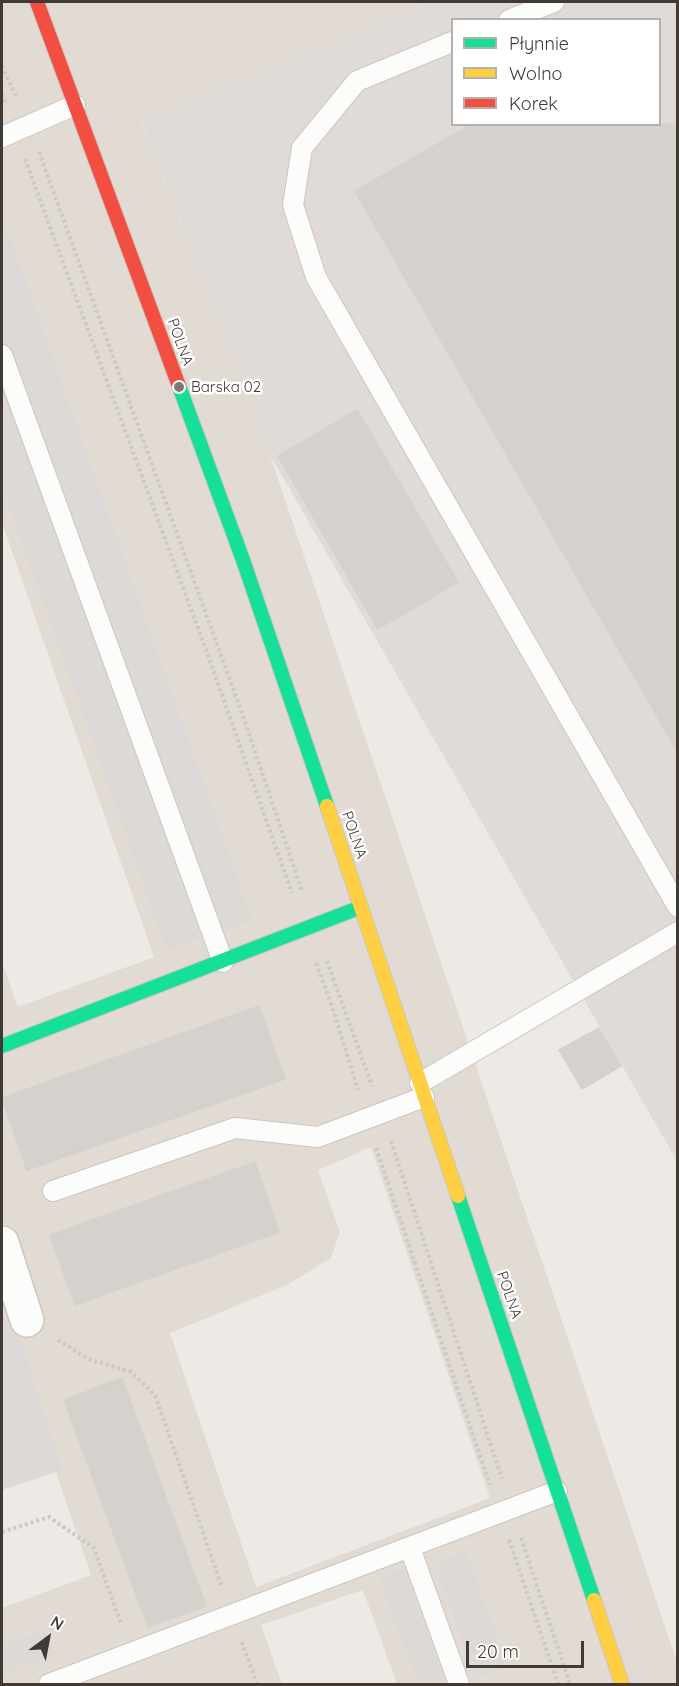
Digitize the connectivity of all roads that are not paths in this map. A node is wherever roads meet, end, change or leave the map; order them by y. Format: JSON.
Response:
{"nodes":[{"id":1,"x":37,"y":2,"type":"edge"},
{"id":2,"x":554,"y":2,"type":"edge"},
{"id":3,"x":514,"y":18,"type":"edge"},
{"id":4,"x":451,"y":43,"type":"edge"},
{"id":5,"x":75,"y":105,"type":"junction"},
{"id":6,"x":15,"y":131,"type":"edge"},
{"id":7,"x":2,"y":355,"type":"edge"},
{"id":8,"x":361,"y":907,"type":"junction"},
{"id":9,"x":678,"y":907,"type":"edge"},
{"id":10,"x":678,"y":932,"type":"edge"},
{"id":11,"x":223,"y":962,"type":"junction"},
{"id":12,"x":2,"y":1046,"type":"edge"},
{"id":13,"x":422,"y":1090,"type":"junction"},
{"id":14,"x":53,"y":1191,"type":"dead end"},
{"id":15,"x":2,"y":1243,"type":"edge"},
{"id":16,"x":27,"y":1320,"type":"road end"},
{"id":17,"x":557,"y":1491,"type":"junction"},
{"id":18,"x":410,"y":1548,"type":"junction"},
{"id":19,"x":49,"y":1684,"type":"edge"},
{"id":20,"x":459,"y":1684,"type":"edge"},
{"id":21,"x":622,"y":1684,"type":"edge"}],
"edges":[{"from":1,"to":5,"type":"street","name":"POLNA"},
{"from":2,"to":3,"type":"lane"},
{"from":4,"to":9,"type":"lane"},
{"from":5,"to":6,"type":"lane"},
{"from":5,"to":8,"type":"street","name":"POLNA"},
{"from":7,"to":11,"type":"lane"},
{"from":8,"to":11,"type":"street"},
{"from":8,"to":13,"type":"street","name":"POLNA"},
{"from":10,"to":13,"type":"lane"},
{"from":11,"to":12,"type":"street"},
{"from":13,"to":14,"type":"lane"},
{"from":13,"to":17,"type":"street","name":"POLNA"},
{"from":15,"to":16,"type":"street"},
{"from":17,"to":18,"type":"lane"},
{"from":17,"to":21,"type":"street","name":"POLNA"},
{"from":18,"to":19,"type":"lane"},
{"from":18,"to":20,"type":"lane"}]}
